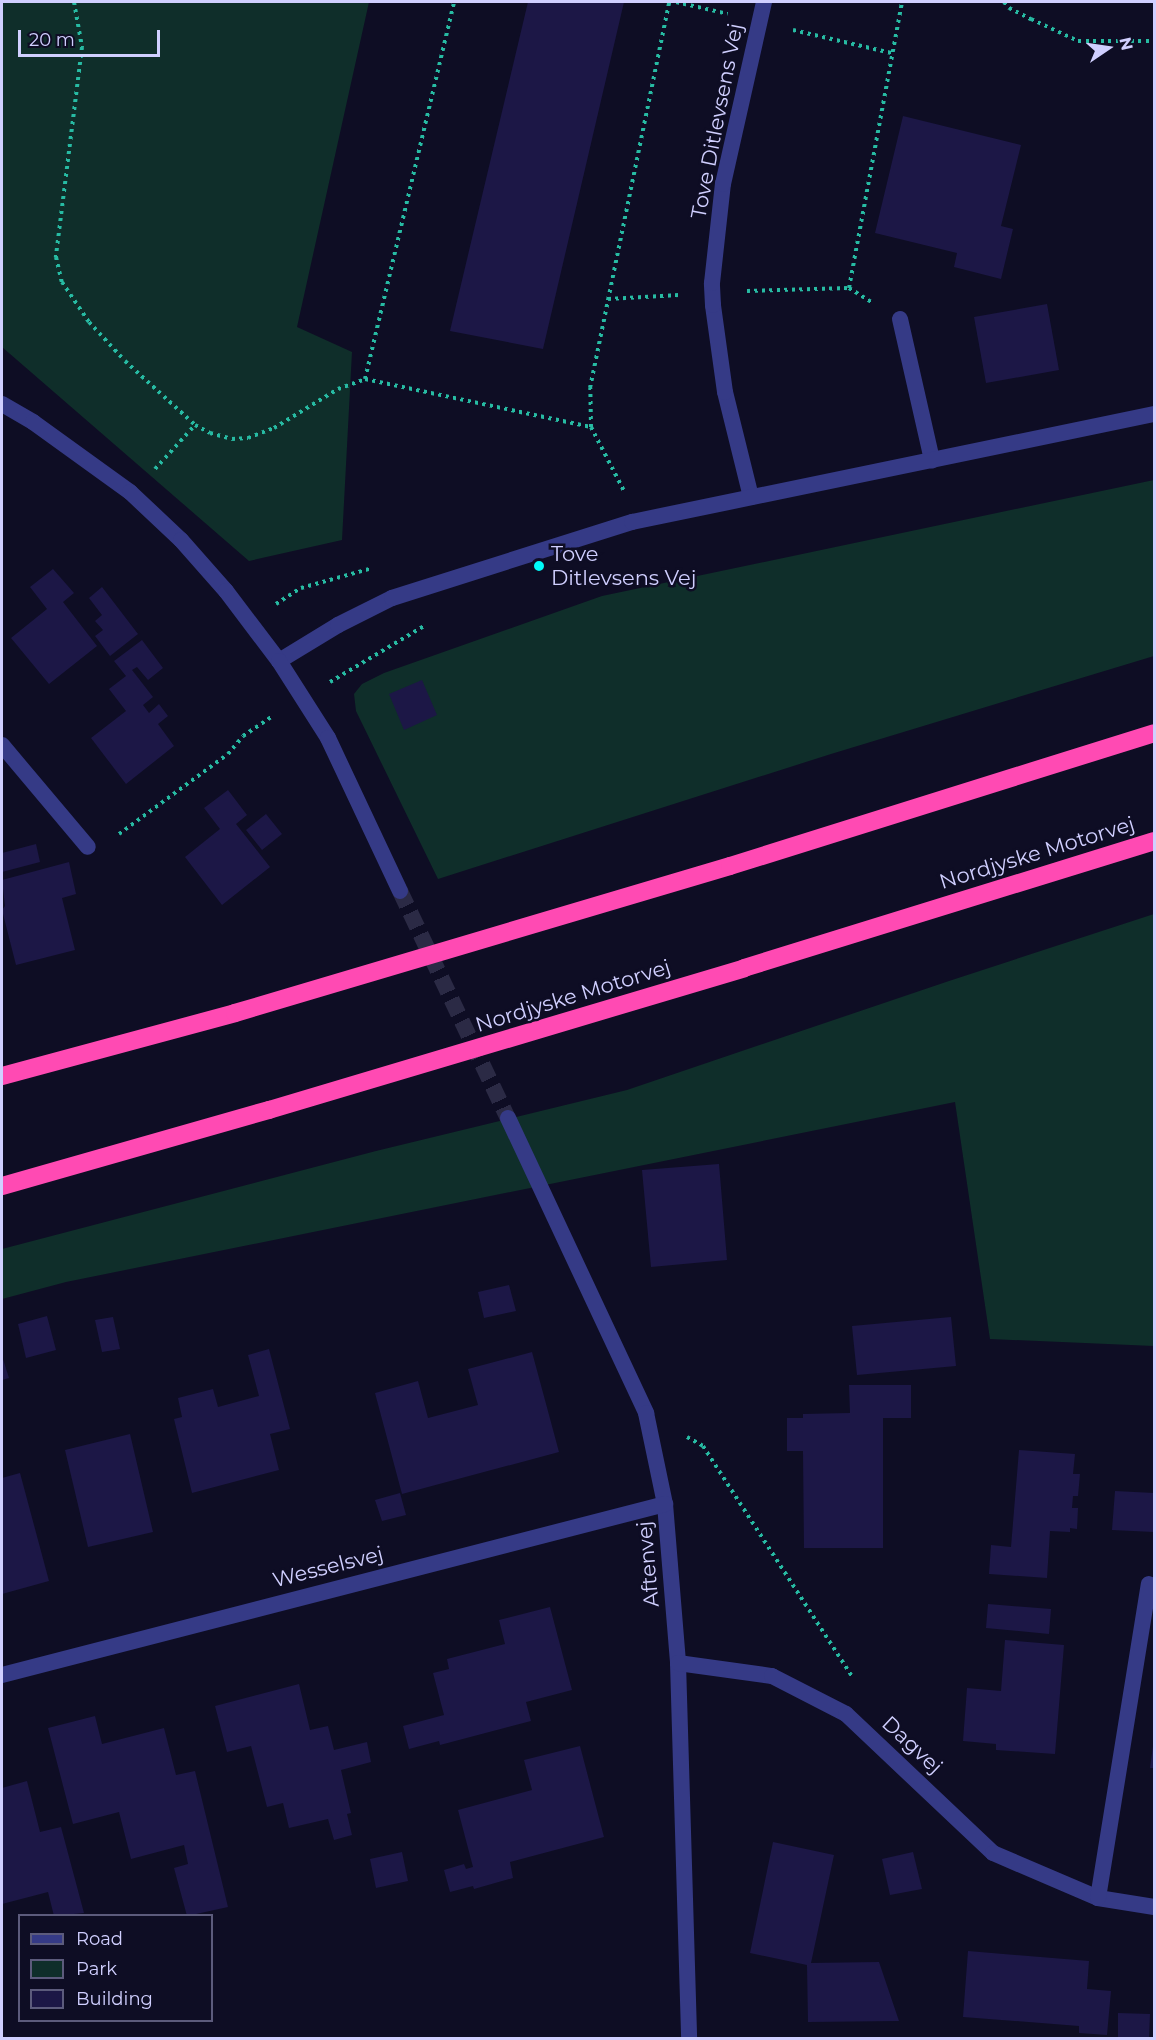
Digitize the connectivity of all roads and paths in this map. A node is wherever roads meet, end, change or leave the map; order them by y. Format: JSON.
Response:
{"nodes":[{"id":1,"x":74,"y":2,"type":"edge"},
{"id":2,"x":454,"y":2,"type":"edge"},
{"id":3,"x":669,"y":2,"type":"edge"},
{"id":4,"x":764,"y":2,"type":"edge"},
{"id":5,"x":902,"y":2,"type":"edge"},
{"id":6,"x":1004,"y":2,"type":"edge"},
{"id":7,"x":1155,"y":41,"type":"edge"},
{"id":8,"x":849,"y":288,"type":"junction"},
{"id":9,"x":713,"y":292,"type":"junction"},
{"id":10,"x":608,"y":299,"type":"junction"},
{"id":11,"x":900,"y":319,"type":"joint"},
{"id":12,"x":365,"y":379,"type":"junction"},
{"id":13,"x":2,"y":404,"type":"edge"},
{"id":14,"x":1155,"y":414,"type":"edge"},
{"id":15,"x":195,"y":425,"type":"junction"},
{"id":16,"x":591,"y":427,"type":"junction"},
{"id":17,"x":932,"y":460,"type":"junction"},
{"id":18,"x":130,"y":492,"type":"junction"},
{"id":19,"x":751,"y":497,"type":"junction"},
{"id":20,"x":632,"y":522,"type":"junction"},
{"id":21,"x":432,"y":621,"type":"dead end"},
{"id":22,"x":279,"y":661,"type":"junction"},
{"id":23,"x":303,"y":698,"type":"junction"},
{"id":24,"x":260,"y":723,"type":"dead end"},
{"id":25,"x":1155,"y":733,"type":"edge"},
{"id":26,"x":2,"y":745,"type":"edge"},
{"id":27,"x":1155,"y":841,"type":"edge"},
{"id":28,"x":88,"y":847,"type":"joint"},
{"id":29,"x":400,"y":891,"type":"tunnel mouth"},
{"id":30,"x":2,"y":1076,"type":"edge"},
{"id":31,"x":508,"y":1118,"type":"tunnel mouth"},
{"id":32,"x":2,"y":1186,"type":"edge"},
{"id":33,"x":646,"y":1413,"type":"junction"},
{"id":34,"x":665,"y":1504,"type":"junction"},
{"id":35,"x":1149,"y":1584,"type":"dead end"},
{"id":36,"x":678,"y":1663,"type":"junction"},
{"id":37,"x":2,"y":1674,"type":"edge"},
{"id":38,"x":846,"y":1714,"type":"junction"},
{"id":39,"x":1098,"y":1898,"type":"junction"},
{"id":40,"x":1155,"y":1907,"type":"edge"},
{"id":41,"x":689,"y":2038,"type":"edge"}],
"edges":[{"from":1,"to":15,"type":"path"},
{"from":2,"to":12,"type":"path"},
{"from":3,"to":10,"type":"path"},
{"from":4,"to":9,"type":"street","name":"Tove Ditlevsens Vej"},
{"from":5,"to":8,"type":"path"},
{"from":6,"to":7,"type":"path"},
{"from":8,"to":9,"type":"path"},
{"from":8,"to":11,"type":"path"},
{"from":9,"to":10,"type":"path"},
{"from":9,"to":19,"type":"street","name":"Tove Ditlevsens Vej"},
{"from":10,"to":16,"type":"path"},
{"from":11,"to":17,"type":"street"},
{"from":12,"to":15,"type":"path"},
{"from":12,"to":16,"type":"path"},
{"from":13,"to":18,"type":"street"},
{"from":14,"to":17,"type":"street"},
{"from":15,"to":18,"type":"path"},
{"from":16,"to":20,"type":"path"},
{"from":17,"to":19,"type":"street"},
{"from":18,"to":22,"type":"street"},
{"from":19,"to":20,"type":"street"},
{"from":20,"to":22,"type":"street"},
{"from":21,"to":23,"type":"path"},
{"from":22,"to":23,"type":"street"},
{"from":23,"to":29,"type":"street"},
{"from":24,"to":28,"type":"path"},
{"from":25,"to":30,"type":"highway"},
{"from":26,"to":28,"type":"street"},
{"from":27,"to":32,"type":"highway","name":"Nordjyske Motorvej"},
{"from":31,"to":33,"type":"street","name":"Aftenvej"},
{"from":33,"to":34,"type":"street","name":"Aftenvej"},
{"from":33,"to":38,"type":"path"},
{"from":34,"to":36,"type":"street","name":"Aftenvej"},
{"from":34,"to":37,"type":"street","name":"Wesselsvej"},
{"from":35,"to":39,"type":"street"},
{"from":36,"to":38,"type":"street","name":"Dagvej"},
{"from":36,"to":41,"type":"street","name":"Aftenvej"},
{"from":38,"to":39,"type":"street","name":"Dagvej"},
{"from":39,"to":40,"type":"street","name":"Dagvej"}]}
